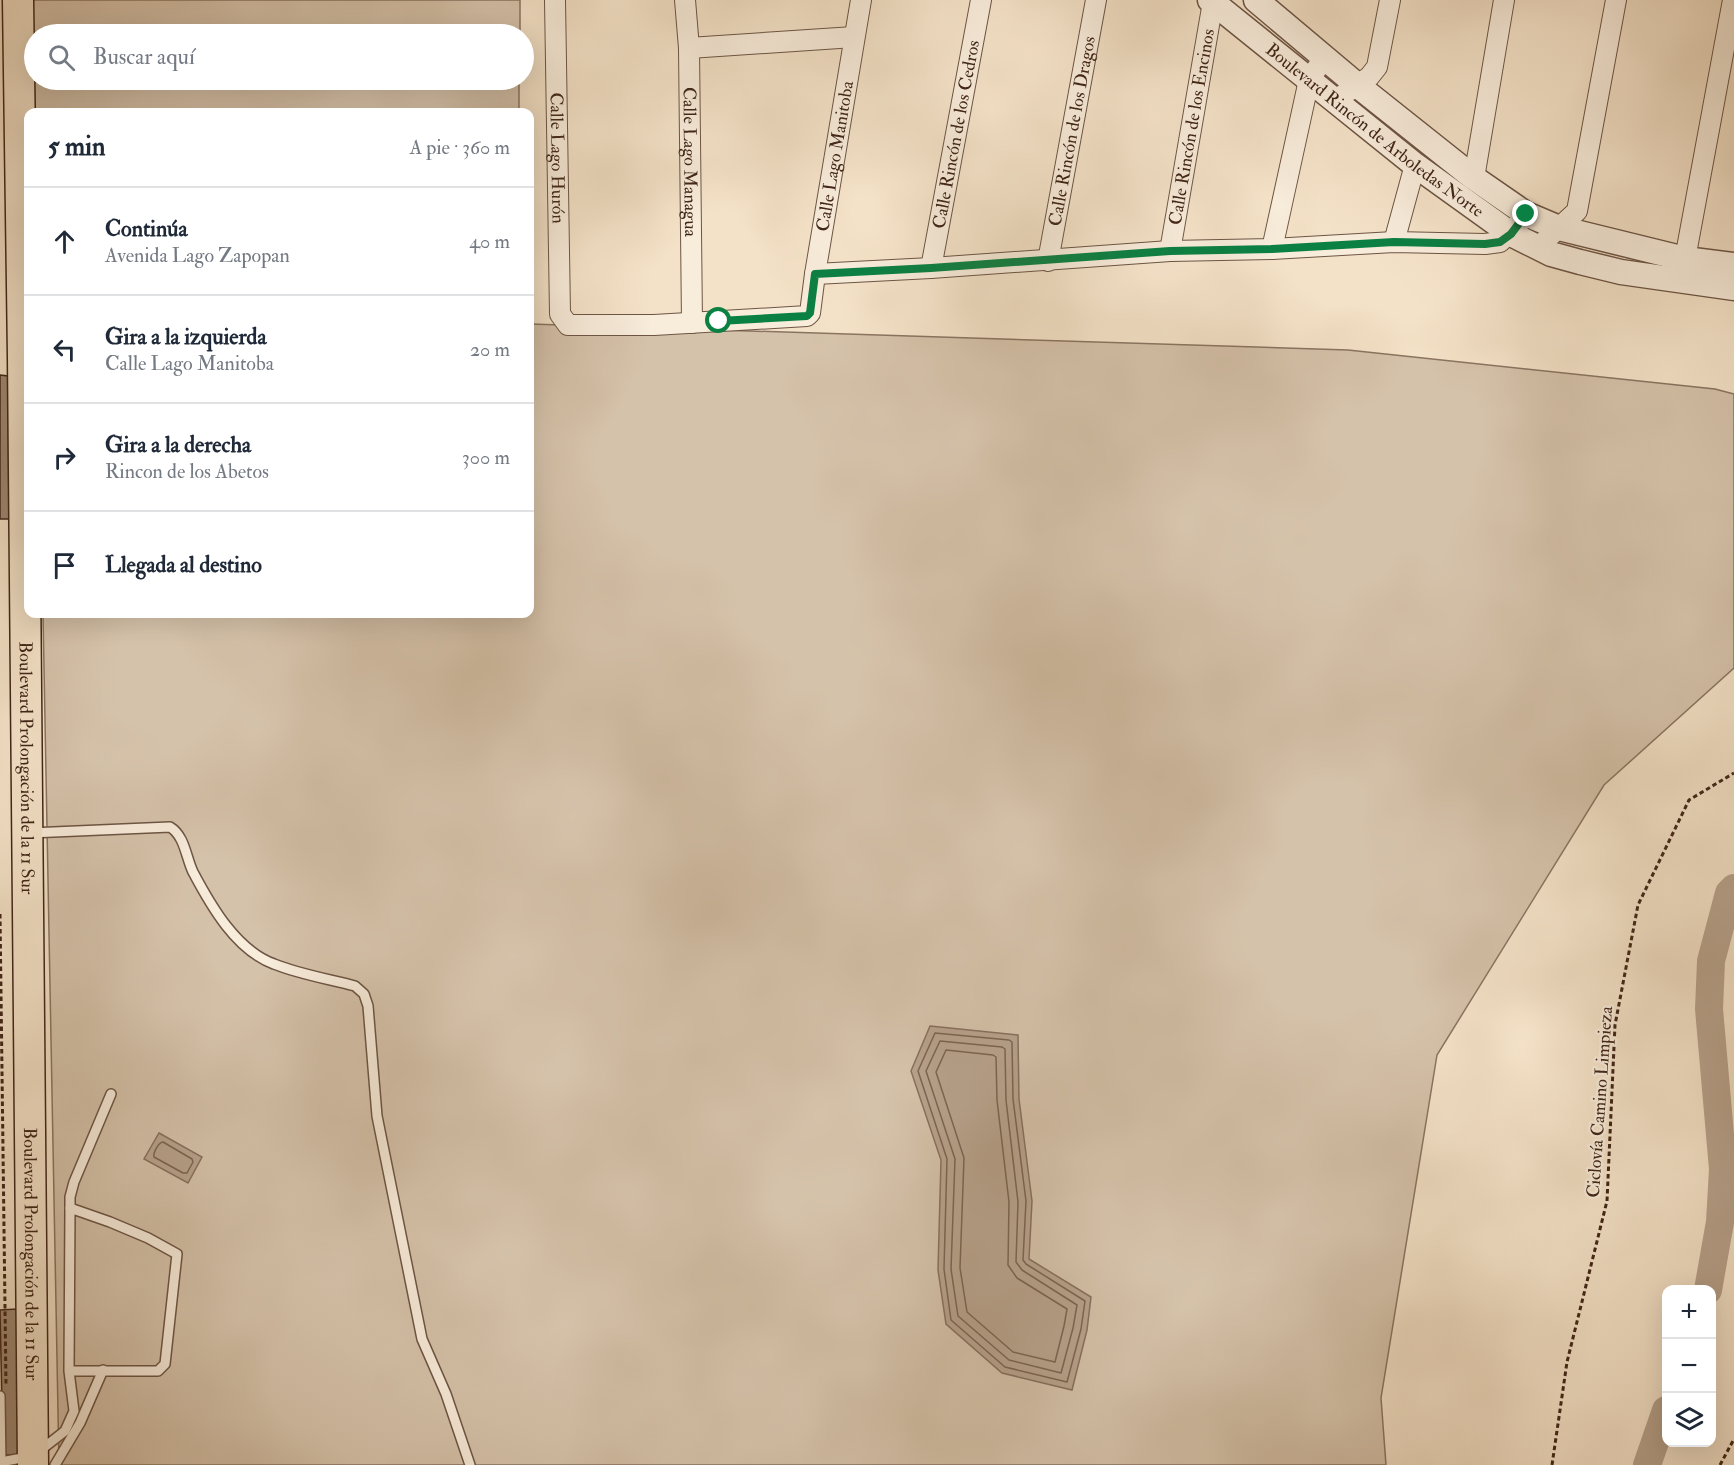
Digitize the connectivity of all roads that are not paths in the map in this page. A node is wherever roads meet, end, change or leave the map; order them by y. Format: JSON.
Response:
{"nodes":[{"id":1,"x":16,"y":0,"type":"edge"},
{"id":2,"x":555,"y":0,"type":"edge"},
{"id":3,"x":686,"y":0,"type":"edge"},
{"id":4,"x":861,"y":0,"type":"edge"},
{"id":5,"x":981,"y":0,"type":"edge"},
{"id":6,"x":1095,"y":0,"type":"edge"},
{"id":7,"x":1256,"y":0,"type":"edge"},
{"id":8,"x":1389,"y":0,"type":"edge"},
{"id":9,"x":1504,"y":0,"type":"edge"},
{"id":10,"x":1616,"y":0,"type":"edge"},
{"id":11,"x":1733,"y":0,"type":"edge"},
{"id":12,"x":1211,"y":1,"type":"edge"},
{"id":13,"x":1280,"y":9,"type":"edge"},
{"id":14,"x":854,"y":37,"type":"junction"},
{"id":15,"x":689,"y":48,"type":"junction"},
{"id":16,"x":1324,"y":58,"type":"junction"},
{"id":17,"x":1309,"y":80,"type":"junction"},
{"id":18,"x":1357,"y":85,"type":"junction"},
{"id":19,"x":1334,"y":100,"type":"junction"},
{"id":20,"x":1415,"y":165,"type":"junction"},
{"id":21,"x":1474,"y":178,"type":"junction"},
{"id":22,"x":1526,"y":214,"type":"junction"},
{"id":23,"x":1559,"y":228,"type":"junction"},
{"id":24,"x":1511,"y":234,"type":"junction"},
{"id":25,"x":1394,"y":242,"type":"junction"},
{"id":26,"x":1537,"y":248,"type":"junction"},
{"id":27,"x":1272,"y":249,"type":"junction"},
{"id":28,"x":1170,"y":251,"type":"junction"},
{"id":29,"x":1685,"y":259,"type":"junction"},
{"id":30,"x":1048,"y":261,"type":"junction"},
{"id":31,"x":1734,"y":265,"type":"edge"},
{"id":32,"x":931,"y":268,"type":"junction"},
{"id":33,"x":815,"y":274,"type":"junction"},
{"id":34,"x":1734,"y":288,"type":"edge"},
{"id":35,"x":692,"y":323,"type":"junction"},
{"id":36,"x":24,"y":606,"type":"edge"},
{"id":37,"x":24,"y":618,"type":"edge"},
{"id":38,"x":27,"y":833,"type":"junction"},
{"id":39,"x":111,"y":1094,"type":"dead end"},
{"id":40,"x":70,"y":1208,"type":"junction"},
{"id":41,"x":103,"y":1370,"type":"junction"},
{"id":42,"x":69,"y":1371,"type":"junction"},
{"id":43,"x":3,"y":1395,"type":"edge"},
{"id":44,"x":79,"y":1412,"type":"junction"},
{"id":45,"x":35,"y":1462,"type":"edge"},
{"id":46,"x":0,"y":1463,"type":"edge"},
{"id":47,"x":470,"y":1465,"type":"edge"}],
"edges":[{"from":1,"to":36,"type":"main road","name":"Boulevard Prolongación de la 11 Sur"},
{"from":1,"to":45,"type":"lane"},
{"from":2,"to":35,"type":"street","name":"Calle Lago Hurón"},
{"from":3,"to":15,"type":"street","name":"Calle Lago Managua"},
{"from":4,"to":14,"type":"street","name":"Calle Lago Manitoba"},
{"from":5,"to":32,"type":"street","name":"Calle Rincón de los Cedros"},
{"from":6,"to":30,"type":"street","name":"Calle Rincón de los Dragos"},
{"from":7,"to":13,"type":"street","name":"Boulevard Rincón de Arboledas Norte"},
{"from":8,"to":18,"type":"street"},
{"from":9,"to":21,"type":"street"},
{"from":10,"to":23,"type":"street"},
{"from":11,"to":29,"type":"street"},
{"from":12,"to":17,"type":"street","name":"Boulevard Rincón de Arboledas Norte"},
{"from":12,"to":28,"type":"street","name":"Calle Rincón de los Encinos"},
{"from":13,"to":16,"type":"street","name":"Boulevard Rincón de Arboledas Norte"},
{"from":14,"to":15,"type":"street"},
{"from":14,"to":33,"type":"street","name":"Calle Lago Manitoba"},
{"from":15,"to":35,"type":"street","name":"Calle Lago Managua"},
{"from":16,"to":17,"type":"street"},
{"from":16,"to":18,"type":"street","name":"Boulevard Rincón de Arboledas Norte"},
{"from":17,"to":19,"type":"street","name":"Boulevard Rincón de Arboledas Norte"},
{"from":17,"to":27,"type":"street"},
{"from":18,"to":19,"type":"street"},
{"from":18,"to":21,"type":"street","name":"Boulevard Rincón de Arboledas Norte"},
{"from":19,"to":20,"type":"street","name":"Boulevard Rincón de Arboledas Norte"},
{"from":20,"to":24,"type":"street","name":"Boulevard Rincón de Arboledas Norte"},
{"from":20,"to":25,"type":"street"},
{"from":21,"to":22,"type":"street","name":"Boulevard Rincón de Arboledas Norte"},
{"from":22,"to":23,"type":"street","name":"Boulevard Rincón de Arboledas Norte"},
{"from":22,"to":24,"type":"street"},
{"from":23,"to":26,"type":"street"},
{"from":23,"to":29,"type":"street","name":"Boulevard Rincón de Arboledas Norte"},
{"from":24,"to":25,"type":"street"},
{"from":24,"to":26,"type":"street","name":"Boulevard Rincón de Arboledas Norte"},
{"from":25,"to":27,"type":"street"},
{"from":26,"to":34,"type":"street","name":"Boulevard Rincón de Arboledas Norte"},
{"from":27,"to":28,"type":"street"},
{"from":28,"to":30,"type":"street"},
{"from":29,"to":31,"type":"street","name":"Boulevard Rincón de Arboledas Norte"},
{"from":30,"to":32,"type":"street"},
{"from":32,"to":33,"type":"street"},
{"from":33,"to":35,"type":"street","name":"Calle Lago Manitoba"},
{"from":37,"to":38,"type":"main road","name":"Boulevard Prolongación de la 11 Sur"},
{"from":38,"to":45,"type":"main road","name":"Boulevard Prolongación de la 11 Sur"},
{"from":38,"to":47,"type":"lane"},
{"from":39,"to":40,"type":"lane"},
{"from":40,"to":41,"type":"lane"},
{"from":40,"to":42,"type":"lane"},
{"from":41,"to":42,"type":"lane"},
{"from":41,"to":44,"type":"lane"},
{"from":42,"to":44,"type":"lane"},
{"from":43,"to":46,"type":"lane"},
{"from":44,"to":45,"type":"lane"},
{"from":44,"to":45,"type":"lane"},
{"from":45,"to":46,"type":"lane"}]}
